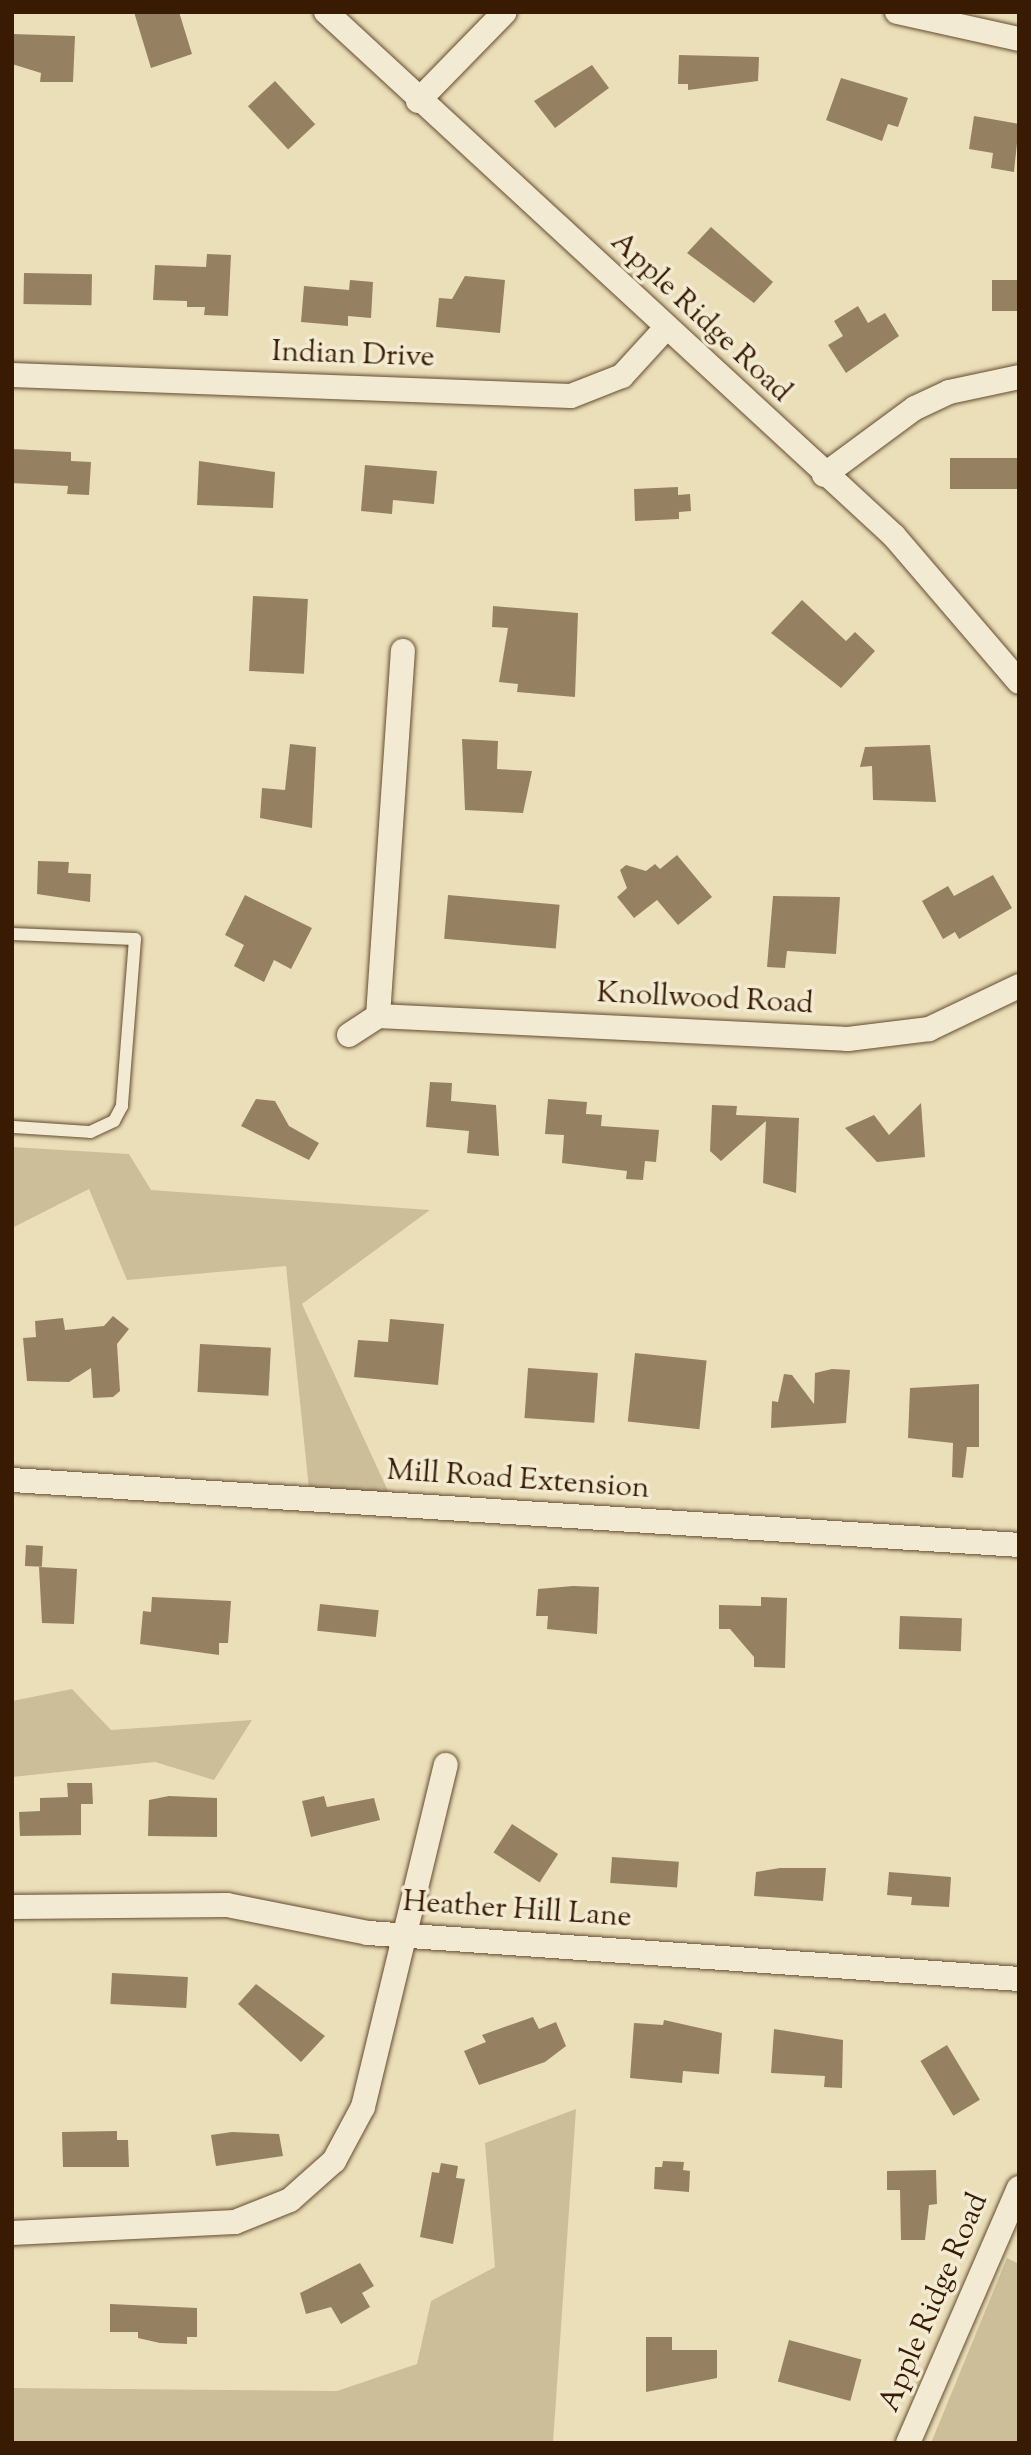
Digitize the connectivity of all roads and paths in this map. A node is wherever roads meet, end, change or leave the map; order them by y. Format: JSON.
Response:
{"nodes":[{"id":1,"x":326,"y":12,"type":"edge"},
{"id":2,"x":505,"y":12,"type":"edge"},
{"id":3,"x":897,"y":12,"type":"edge"},
{"id":4,"x":1019,"y":39,"type":"edge"},
{"id":5,"x":418,"y":101,"type":"junction"},
{"id":6,"x":666,"y":329,"type":"junction"},
{"id":7,"x":12,"y":375,"type":"edge"},
{"id":8,"x":1019,"y":377,"type":"edge"},
{"id":9,"x":824,"y":475,"type":"junction"},
{"id":10,"x":403,"y":651,"type":"dead end"},
{"id":11,"x":1019,"y":682,"type":"edge"},
{"id":12,"x":12,"y":934,"type":"edge"},
{"id":13,"x":1019,"y":986,"type":"edge"},
{"id":14,"x":378,"y":1016,"type":"junction"},
{"id":15,"x":349,"y":1034,"type":"dead end"},
{"id":16,"x":12,"y":1127,"type":"edge"},
{"id":17,"x":12,"y":1480,"type":"edge"},
{"id":18,"x":1019,"y":1545,"type":"edge"},
{"id":19,"x":446,"y":1765,"type":"dead end"},
{"id":20,"x":12,"y":1907,"type":"edge"},
{"id":21,"x":407,"y":1934,"type":"junction"},
{"id":22,"x":1019,"y":1979,"type":"edge"},
{"id":23,"x":1019,"y":2188,"type":"edge"},
{"id":24,"x":12,"y":2233,"type":"edge"},
{"id":25,"x":908,"y":2443,"type":"edge"}],
"edges":[{"from":1,"to":5,"type":"street","name":"Apple Ridge Road"},
{"from":2,"to":5,"type":"street"},
{"from":3,"to":4,"type":"street"},
{"from":5,"to":6,"type":"street","name":"Apple Ridge Road"},
{"from":6,"to":7,"type":"street","name":"Indian Drive"},
{"from":6,"to":9,"type":"street","name":"Apple Ridge Road"},
{"from":8,"to":9,"type":"street"},
{"from":9,"to":11,"type":"street","name":"Apple Ridge Road"},
{"from":10,"to":14,"type":"street"},
{"from":12,"to":16,"type":"lane"},
{"from":13,"to":14,"type":"street","name":"Knollwood Road"},
{"from":14,"to":15,"type":"street"},
{"from":17,"to":18,"type":"street","name":"Mill Road Extension"},
{"from":19,"to":21,"type":"street"},
{"from":20,"to":21,"type":"street","name":"Heather Hill Lane"},
{"from":21,"to":22,"type":"street","name":"Heather Hill Lane"},
{"from":21,"to":24,"type":"street"},
{"from":23,"to":25,"type":"street","name":"Apple Ridge Road"}]}
